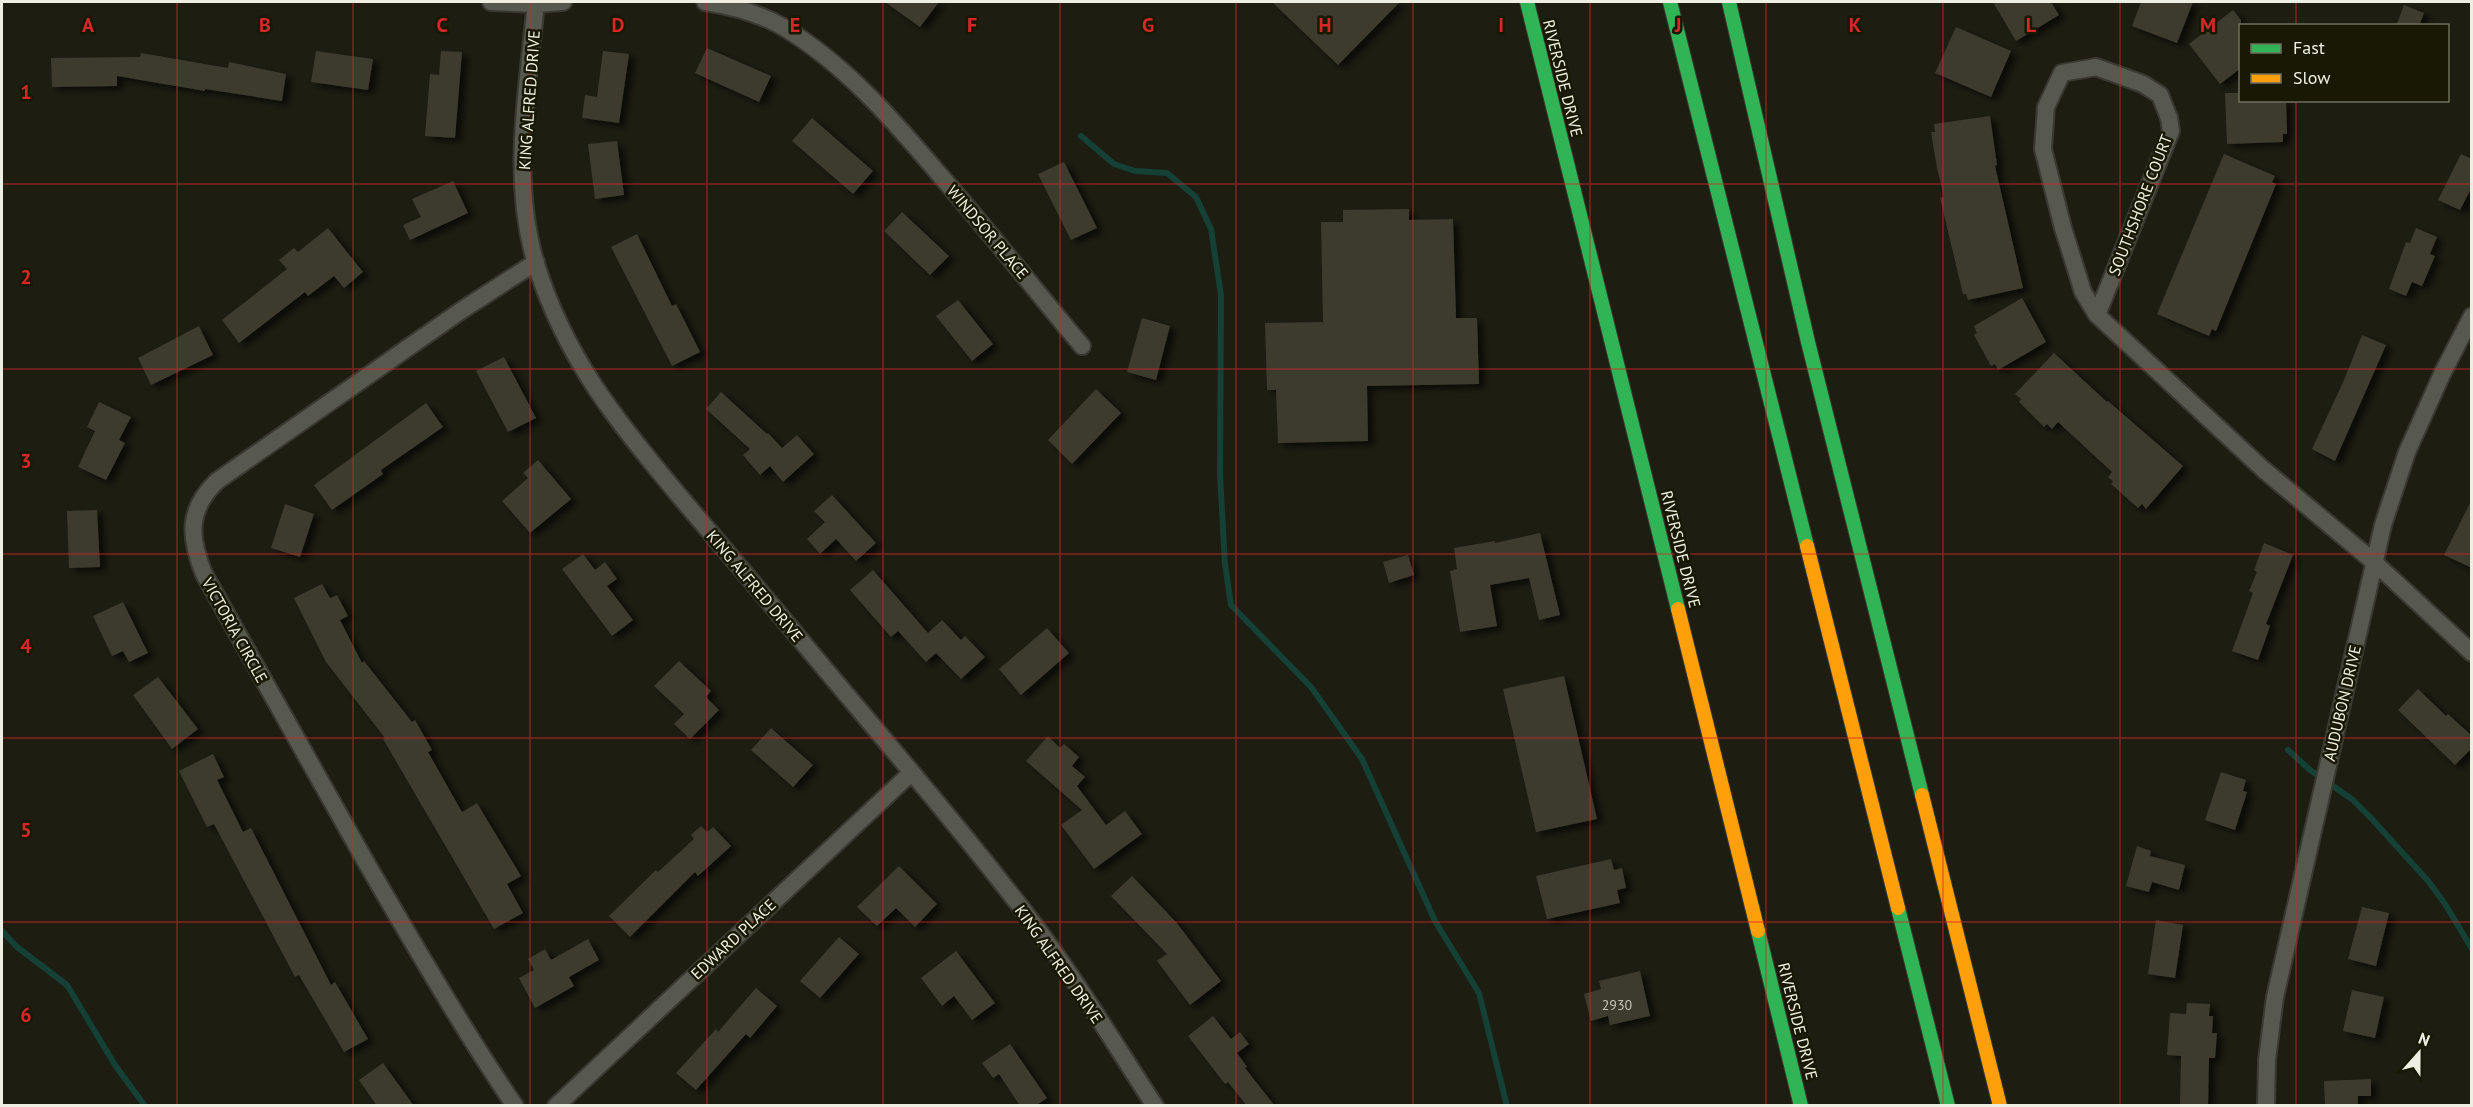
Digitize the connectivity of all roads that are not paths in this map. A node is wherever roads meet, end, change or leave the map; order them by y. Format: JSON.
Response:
{"nodes":[{"id":1,"x":491,"y":2,"type":"edge"},
{"id":2,"x":563,"y":2,"type":"edge"},
{"id":3,"x":705,"y":2,"type":"edge"},
{"id":4,"x":1527,"y":2,"type":"edge"},
{"id":5,"x":1670,"y":2,"type":"edge"},
{"id":6,"x":1729,"y":2,"type":"edge"},
{"id":7,"x":536,"y":3,"type":"edge"},
{"id":8,"x":536,"y":262,"type":"junction"},
{"id":9,"x":2097,"y":315,"type":"junction"},
{"id":10,"x":2472,"y":316,"type":"edge"},
{"id":11,"x":1082,"y":346,"type":"dead end"},
{"id":12,"x":2374,"y":562,"type":"junction"},
{"id":13,"x":2472,"y":653,"type":"edge"},
{"id":14,"x":911,"y":773,"type":"junction"},
{"id":15,"x":515,"y":1106,"type":"edge"},
{"id":16,"x":556,"y":1106,"type":"edge"},
{"id":17,"x":1155,"y":1106,"type":"edge"},
{"id":18,"x":1801,"y":1106,"type":"edge"},
{"id":19,"x":1948,"y":1106,"type":"edge"},
{"id":20,"x":2000,"y":1106,"type":"edge"},
{"id":21,"x":2266,"y":1106,"type":"edge"}],
"edges":[{"from":1,"to":7,"type":"street"},
{"from":2,"to":7,"type":"street"},
{"from":3,"to":11,"type":"street","name":"WINDSOR PLACE"},
{"from":4,"to":18,"type":"main road","name":"RIVERSIDE DRIVE"},
{"from":5,"to":19,"type":"main road"},
{"from":6,"to":20,"type":"main road"},
{"from":7,"to":8,"type":"street","name":"KING ALFRED DRIVE"},
{"from":8,"to":14,"type":"street","name":"KING ALFRED DRIVE"},
{"from":8,"to":15,"type":"street","name":"VICTORIA CIRCLE"},
{"from":9,"to":9,"type":"street","name":"SOUTHSHORE COURT"},
{"from":9,"to":12,"type":"street","name":"SOUTHSHORE COURT"},
{"from":10,"to":12,"type":"street","name":"AUDUBON DRIVE"},
{"from":12,"to":13,"type":"street","name":"SOUTHSHORE COURT"},
{"from":12,"to":21,"type":"street","name":"AUDUBON DRIVE"},
{"from":14,"to":16,"type":"street","name":"EDWARD PLACE"},
{"from":14,"to":17,"type":"street","name":"KING ALFRED DRIVE"}]}
